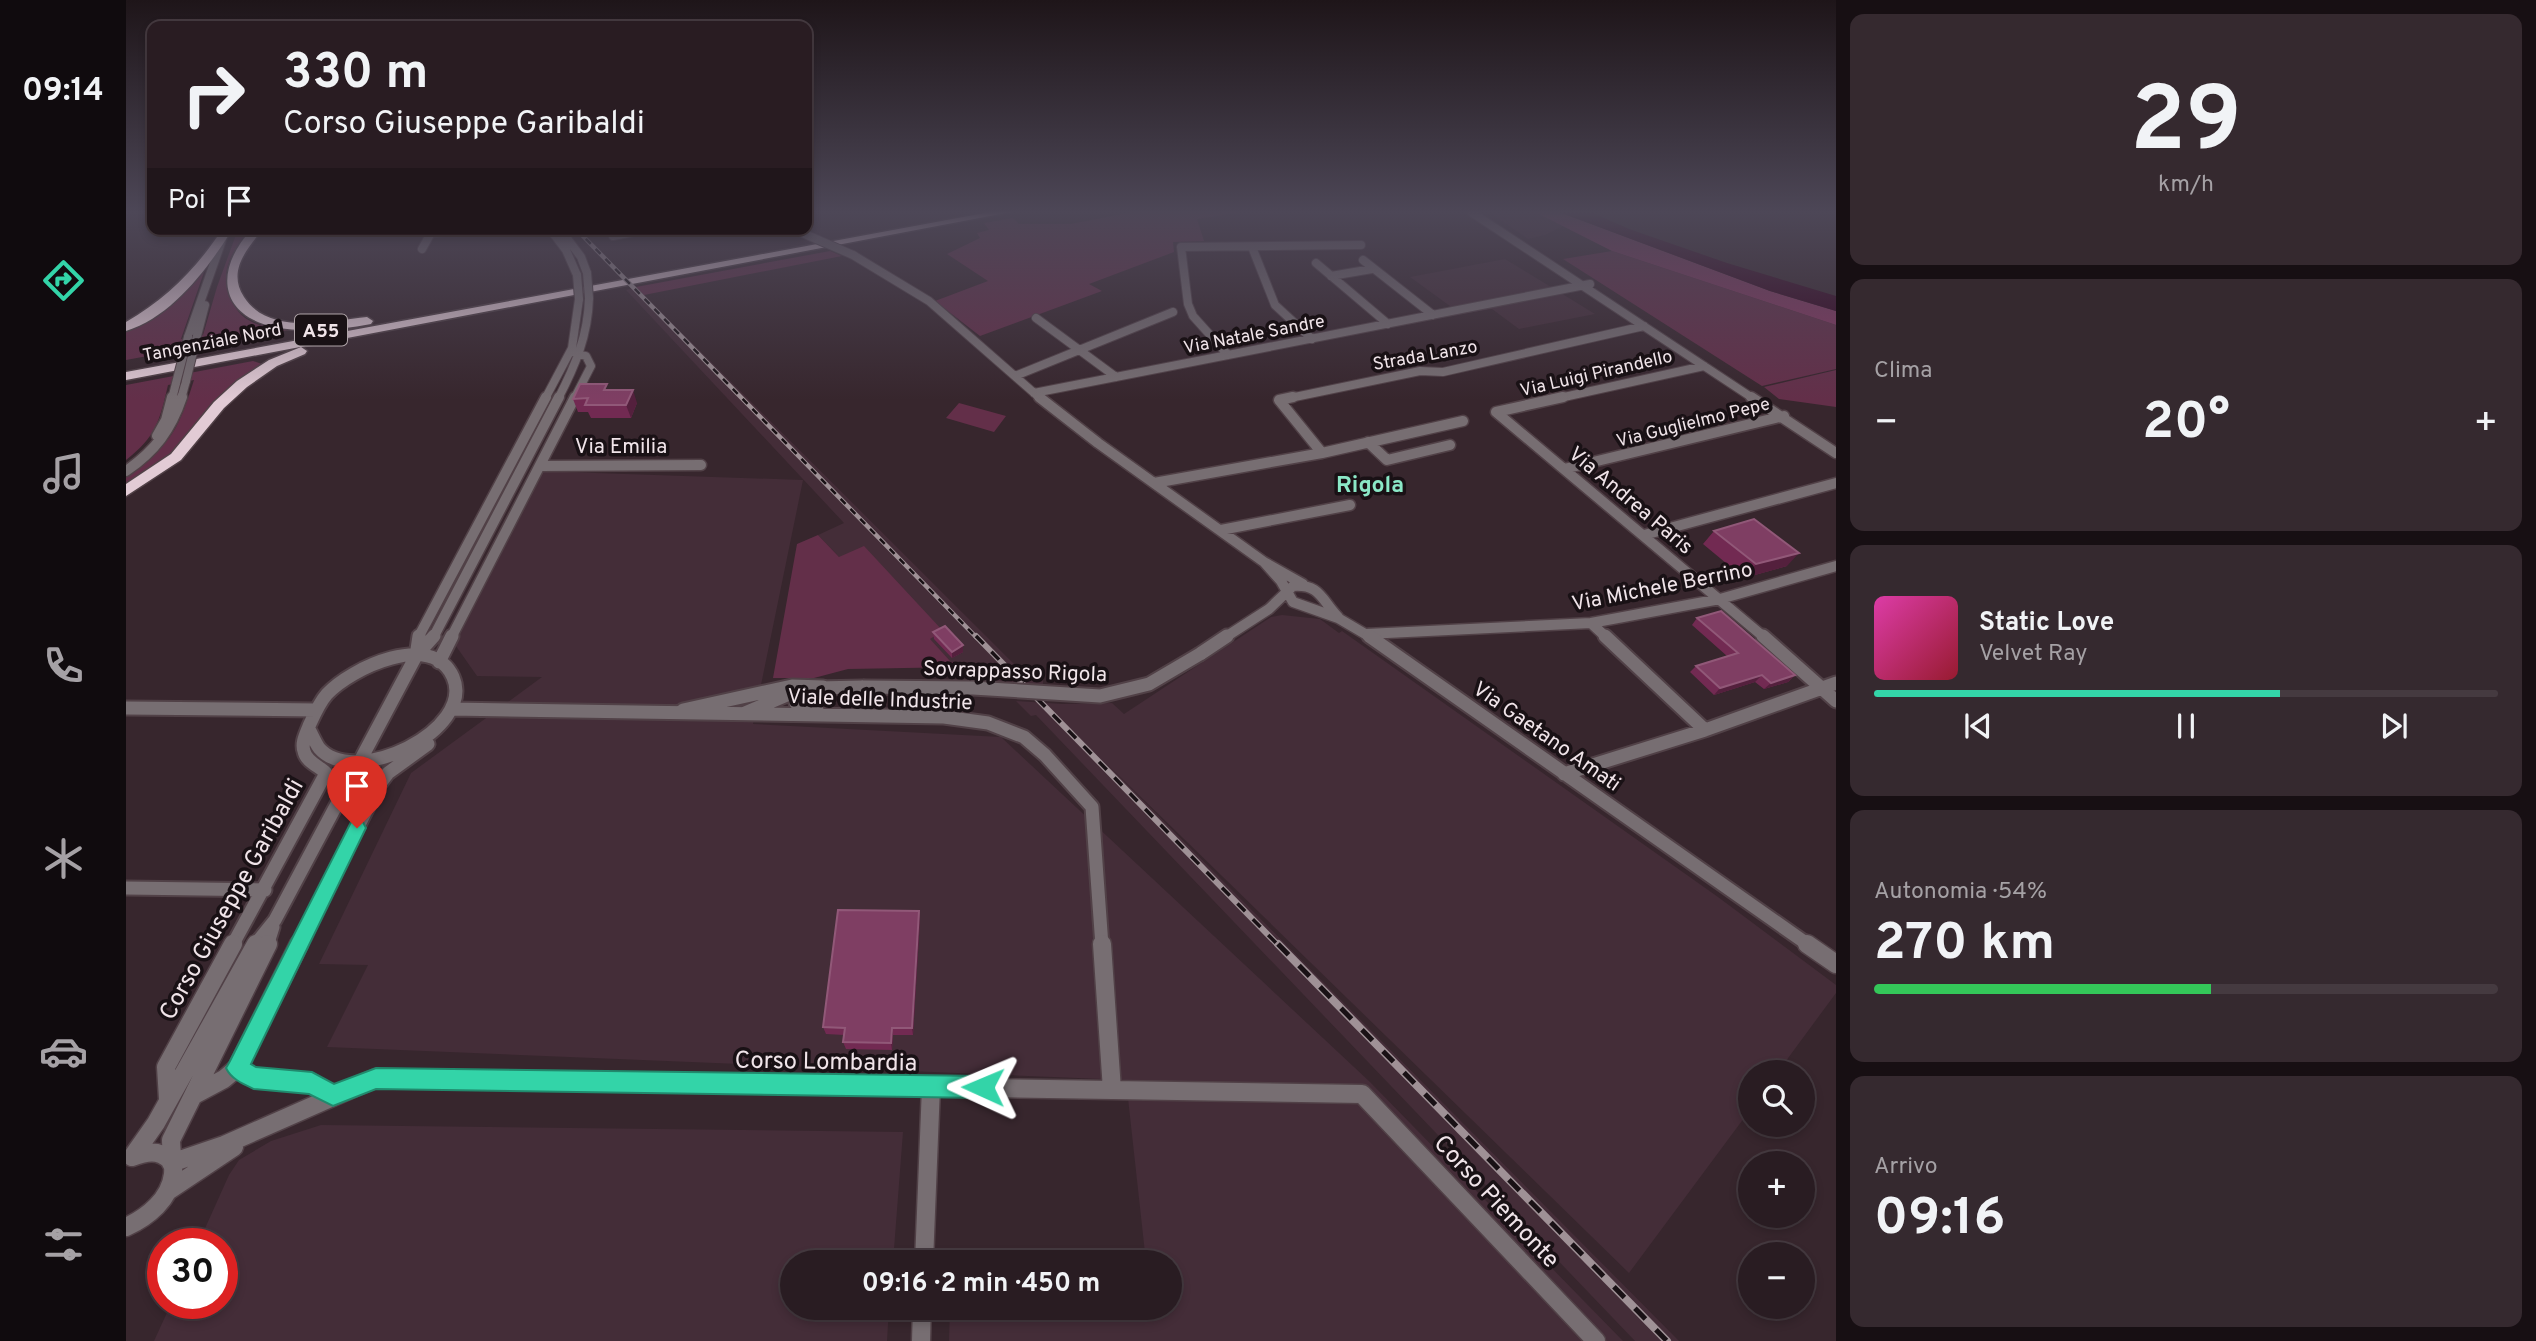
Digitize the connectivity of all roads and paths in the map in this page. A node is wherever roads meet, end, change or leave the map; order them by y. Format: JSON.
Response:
{"nodes":[{"id":1,"x":194,"y":275,"type":"edge"},
{"id":2,"x":209,"y":275,"type":"edge"},
{"id":3,"x":231,"y":275,"type":"edge"},
{"id":4,"x":578,"y":275,"type":"edge"},
{"id":5,"x":587,"y":275,"type":"edge"},
{"id":6,"x":637,"y":275,"type":"edge"},
{"id":7,"x":656,"y":275,"type":"edge"},
{"id":8,"x":885,"y":275,"type":"edge"},
{"id":9,"x":1184,"y":275,"type":"edge"},
{"id":10,"x":1262,"y":275,"type":"edge"},
{"id":11,"x":1339,"y":275,"type":"edge"},
{"id":12,"x":1379,"y":275,"type":"edge"},
{"id":13,"x":1570,"y":275,"type":"edge"},
{"id":14,"x":1571,"y":275,"type":"edge"},
{"id":15,"x":1331,"y":276,"type":"joint"},
{"id":16,"x":1586,"y":285,"type":"junction"},
{"id":17,"x":584,"y":299,"type":"junction"},
{"id":18,"x":1173,"y":312,"type":"dead end"},
{"id":19,"x":1433,"y":315,"type":"junction"},
{"id":20,"x":1036,"y":318,"type":"dead end"},
{"id":21,"x":1388,"y":324,"type":"junction"},
{"id":22,"x":368,"y":326,"type":"junction"},
{"id":23,"x":1644,"y":326,"type":"junction"},
{"id":24,"x":126,"y":327,"type":"edge"},
{"id":25,"x":193,"y":336,"type":"joint"},
{"id":26,"x":1312,"y":338,"type":"junction"},
{"id":27,"x":1079,"y":350,"type":"junction"},
{"id":28,"x":575,"y":353,"type":"junction"},
{"id":29,"x":1228,"y":355,"type":"junction"},
{"id":30,"x":1704,"y":366,"type":"junction"},
{"id":31,"x":127,"y":373,"type":"edge"},
{"id":32,"x":1015,"y":376,"type":"junction"},
{"id":33,"x":1116,"y":377,"type":"junction"},
{"id":34,"x":181,"y":382,"type":"junction"},
{"id":35,"x":1034,"y":393,"type":"junction"},
{"id":36,"x":1496,"y":412,"type":"joint"},
{"id":37,"x":1785,"y":416,"type":"junction"},
{"id":38,"x":1463,"y":421,"type":"dead end"},
{"id":39,"x":1368,"y":442,"type":"junction"},
{"id":40,"x":1450,"y":445,"type":"dead end"},
{"id":41,"x":1836,"y":445,"type":"edge"},
{"id":42,"x":1322,"y":453,"type":"junction"},
{"id":43,"x":1836,"y":453,"type":"edge"},
{"id":44,"x":126,"y":464,"type":"edge"},
{"id":45,"x":701,"y":465,"type":"dead end"},
{"id":46,"x":541,"y":466,"type":"junction"},
{"id":47,"x":1564,"y":469,"type":"junction"},
{"id":48,"x":126,"y":471,"type":"edge"},
{"id":49,"x":1154,"y":483,"type":"junction"},
{"id":50,"x":1836,"y":483,"type":"edge"},
{"id":51,"x":126,"y":491,"type":"edge"},
{"id":52,"x":1350,"y":505,"type":"dead end"},
{"id":53,"x":1221,"y":530,"type":"junction"},
{"id":54,"x":1644,"y":535,"type":"junction"},
{"id":55,"x":1264,"y":562,"type":"junction"},
{"id":56,"x":1836,"y":566,"type":"edge"},
{"id":57,"x":1303,"y":584,"type":"junction"},
{"id":58,"x":1288,"y":591,"type":"junction"},
{"id":59,"x":1720,"y":599,"type":"junction"},
{"id":60,"x":1322,"y":600,"type":"junction"},
{"id":61,"x":1306,"y":608,"type":"junction"},
{"id":62,"x":1269,"y":609,"type":"junction"},
{"id":63,"x":1338,"y":618,"type":"junction"},
{"id":64,"x":1591,"y":623,"type":"junction"},
{"id":65,"x":1366,"y":634,"type":"junction"},
{"id":66,"x":416,"y":656,"type":"junction"},
{"id":67,"x":439,"y":662,"type":"junction"},
{"id":68,"x":1836,"y":682,"type":"edge"},
{"id":69,"x":823,"y":687,"type":"junction"},
{"id":70,"x":863,"y":687,"type":"joint"},
{"id":71,"x":1820,"y":688,"type":"junction"},
{"id":72,"x":804,"y":690,"type":"junction"},
{"id":73,"x":1836,"y":701,"type":"edge"},
{"id":74,"x":126,"y":708,"type":"edge"},
{"id":75,"x":452,"y":709,"type":"junction"},
{"id":76,"x":316,"y":710,"type":"junction"},
{"id":77,"x":663,"y":714,"type":"junction"},
{"id":78,"x":742,"y":715,"type":"junction"},
{"id":79,"x":841,"y":716,"type":"junction"},
{"id":80,"x":444,"y":725,"type":"junction"},
{"id":81,"x":309,"y":729,"type":"junction"},
{"id":82,"x":1705,"y":730,"type":"junction"},
{"id":83,"x":358,"y":762,"type":"junction"},
{"id":84,"x":1564,"y":774,"type":"junction"},
{"id":85,"x":1092,"y":807,"type":"joint"},
{"id":86,"x":126,"y":888,"type":"edge"},
{"id":87,"x":264,"y":890,"type":"junction"},
{"id":88,"x":275,"y":920,"type":"junction"},
{"id":89,"x":1836,"y":964,"type":"edge"},
{"id":90,"x":237,"y":1068,"type":"junction"},
{"id":91,"x":931,"y":1087,"type":"junction"},
{"id":92,"x":1112,"y":1090,"type":"junction"},
{"id":93,"x":1363,"y":1094,"type":"joint"},
{"id":94,"x":194,"y":1095,"type":"junction"},
{"id":95,"x":333,"y":1095,"type":"junction"},
{"id":96,"x":169,"y":1101,"type":"junction"},
{"id":97,"x":245,"y":1138,"type":"junction"},
{"id":98,"x":129,"y":1159,"type":"edge"},
{"id":99,"x":171,"y":1161,"type":"junction"},
{"id":100,"x":167,"y":1192,"type":"junction"},
{"id":101,"x":133,"y":1223,"type":"edge"},
{"id":102,"x":126,"y":1236,"type":"edge"},
{"id":103,"x":924,"y":1250,"type":"edge"},
{"id":104,"x":922,"y":1320,"type":"edge"},
{"id":105,"x":921,"y":1341,"type":"edge"},
{"id":106,"x":1596,"y":1341,"type":"edge"}],
"edges":[{"from":1,"to":24,"type":"highway"},
{"from":2,"to":25,"type":"street"},
{"from":3,"to":22,"type":"highway"},
{"from":4,"to":17,"type":"street","name":"Corso Giuseppe Garibaldi","bridge":true},
{"from":5,"to":17,"type":"street","name":"Corso Giuseppe Garibaldi","bridge":true},
{"from":6,"to":22,"type":"highway","name":"Tangenziale Nord","number":"A55"},
{"from":7,"to":22,"type":"highway","name":"Tangenziale Nord","number":"A55"},
{"from":8,"to":32,"type":"street","bridge":true},
{"from":9,"to":29,"type":"street"},
{"from":10,"to":26,"type":"street"},
{"from":11,"to":15,"type":"street"},
{"from":12,"to":19,"type":"street"},
{"from":13,"to":16,"type":"street"},
{"from":14,"to":16,"type":"street"},
{"from":15,"to":21,"type":"street"},
{"from":16,"to":19,"type":"street","name":"Strada Lanzo"},
{"from":16,"to":23,"type":"street"},
{"from":16,"to":37,"type":"street"},
{"from":17,"to":28,"type":"street","name":"Corso Giuseppe Garibaldi"},
{"from":18,"to":27,"type":"street"},
{"from":19,"to":21,"type":"street","name":"Strada Lanzo"},
{"from":20,"to":27,"type":"street"},
{"from":21,"to":26,"type":"street","name":"Via Natale Sandre"},
{"from":22,"to":31,"type":"highway","name":"Tangenziale Nord","number":"A55"},
{"from":22,"to":51,"type":"highway"},
{"from":23,"to":30,"type":"street"},
{"from":23,"to":42,"type":"street","name":"Strada Lanzo"},
{"from":25,"to":34,"type":"street","bridge":true},
{"from":26,"to":29,"type":"street","name":"Via Natale Sandre"},
{"from":27,"to":32,"type":"street"},
{"from":27,"to":33,"type":"street"},
{"from":28,"to":46,"type":"street","name":"Corso Giuseppe Garibaldi"},
{"from":28,"to":66,"type":"street","name":"Corso Giuseppe Garibaldi"},
{"from":29,"to":33,"type":"street","name":"Via Natale Sandre"},
{"from":30,"to":36,"type":"street","name":"Via Luigi Pirandello"},
{"from":30,"to":37,"type":"street"},
{"from":32,"to":35,"type":"street"},
{"from":33,"to":35,"type":"street","name":"Via Natale Sandre"},
{"from":34,"to":44,"type":"street"},
{"from":34,"to":48,"type":"street"},
{"from":35,"to":49,"type":"street"},
{"from":36,"to":47,"type":"street","name":"Via Andrea Paris"},
{"from":37,"to":41,"type":"street"},
{"from":37,"to":43,"type":"street"},
{"from":37,"to":47,"type":"street","name":"Via Guglielmo Pepe"},
{"from":38,"to":39,"type":"street"},
{"from":39,"to":40,"type":"street"},
{"from":39,"to":42,"type":"street"},
{"from":42,"to":49,"type":"street"},
{"from":45,"to":46,"type":"street","name":"Via Emilia"},
{"from":46,"to":67,"type":"street","name":"Corso Giuseppe Garibaldi"},
{"from":47,"to":54,"type":"street","name":"Via Andrea Paris"},
{"from":49,"to":53,"type":"street"},
{"from":50,"to":54,"type":"street"},
{"from":52,"to":53,"type":"street"},
{"from":53,"to":55,"type":"street"},
{"from":54,"to":59,"type":"street","name":"Via Andrea Paris"},
{"from":55,"to":57,"type":"street"},
{"from":55,"to":58,"type":"street"},
{"from":56,"to":59,"type":"street","name":"Via Michele Berrino"},
{"from":57,"to":58,"type":"street"},
{"from":57,"to":60,"type":"street"},
{"from":58,"to":61,"type":"street"},
{"from":58,"to":62,"type":"street"},
{"from":59,"to":64,"type":"street","name":"Via Michele Berrino"},
{"from":59,"to":71,"type":"street","name":"Via Andrea Paris"},
{"from":60,"to":61,"type":"street"},
{"from":60,"to":63,"type":"street","name":"Via Gaetano Amati"},
{"from":61,"to":62,"type":"street","name":"Via Gaetano Amati"},
{"from":61,"to":63,"type":"street","name":"Via Gaetano Amati"},
{"from":62,"to":70,"type":"street","name":"Sovrappasso Rigola","bridge":true},
{"from":63,"to":65,"type":"street","name":"Via Gaetano Amati"},
{"from":64,"to":65,"type":"street","name":"Via Michele Berrino"},
{"from":64,"to":82,"type":"street"},
{"from":65,"to":84,"type":"street","name":"Via Gaetano Amati"},
{"from":66,"to":67,"type":"street","name":"Corso Giuseppe Garibaldi"},
{"from":66,"to":76,"type":"street","name":"Corso Giuseppe Garibaldi"},
{"from":66,"to":83,"type":"street","name":"Corso Giuseppe Garibaldi"},
{"from":67,"to":75,"type":"street"},
{"from":68,"to":71,"type":"street"},
{"from":69,"to":70,"type":"street","name":"Viale delle Industrie"},
{"from":69,"to":72,"type":"street","name":"Viale delle Industrie"},
{"from":69,"to":77,"type":"street","name":"Viale delle Industrie"},
{"from":71,"to":73,"type":"street","name":"Via Andrea Paris"},
{"from":71,"to":82,"type":"street"},
{"from":72,"to":78,"type":"street","name":"Viale delle Industrie"},
{"from":72,"to":79,"type":"street"},
{"from":74,"to":76,"type":"street"},
{"from":75,"to":77,"type":"street","name":"Viale delle Industrie"},
{"from":75,"to":80,"type":"street"},
{"from":76,"to":81,"type":"street","name":"Corso Giuseppe Garibaldi"},
{"from":77,"to":78,"type":"street","name":"Viale delle Industrie"},
{"from":78,"to":79,"type":"street","name":"Viale delle Industrie"},
{"from":79,"to":85,"type":"street","name":"Viale delle Industrie"},
{"from":80,"to":83,"type":"street"},
{"from":80,"to":90,"type":"street"},
{"from":81,"to":83,"type":"street"},
{"from":81,"to":87,"type":"street","name":"Corso Giuseppe Garibaldi"},
{"from":82,"to":84,"type":"street"},
{"from":83,"to":88,"type":"street","name":"Corso Giuseppe Garibaldi"},
{"from":84,"to":89,"type":"street","name":"Via Gaetano Amati"},
{"from":85,"to":92,"type":"street"},
{"from":86,"to":87,"type":"street"},
{"from":87,"to":96,"type":"street","name":"Corso Giuseppe Garibaldi"},
{"from":88,"to":94,"type":"street","name":"Corso Giuseppe Garibaldi"},
{"from":88,"to":96,"type":"street","name":"Corso Giuseppe Garibaldi"},
{"from":90,"to":94,"type":"street"},
{"from":90,"to":95,"type":"street"},
{"from":91,"to":92,"type":"street","name":"Corso Lombardia"},
{"from":91,"to":95,"type":"street","name":"Corso Lombardia"},
{"from":91,"to":103,"type":"street"},
{"from":92,"to":93,"type":"street","name":"Corso Lombardia"},
{"from":93,"to":106,"type":"street","name":"Corso Piemonte"},
{"from":94,"to":99,"type":"street","name":"Corso Giuseppe Garibaldi"},
{"from":95,"to":97,"type":"street","name":"Corso Lombardia"},
{"from":96,"to":98,"type":"street","name":"Corso Giuseppe Garibaldi"},
{"from":97,"to":99,"type":"street","name":"Corso Lombardia"},
{"from":97,"to":100,"type":"street","name":"Corso Lombardia"},
{"from":98,"to":99,"type":"street","name":"Corso Giuseppe Garibaldi"},
{"from":99,"to":100,"type":"street","name":"Corso Giuseppe Garibaldi"},
{"from":100,"to":101,"type":"street"},
{"from":101,"to":102,"type":"street"},
{"from":104,"to":105,"type":"street"}]}
